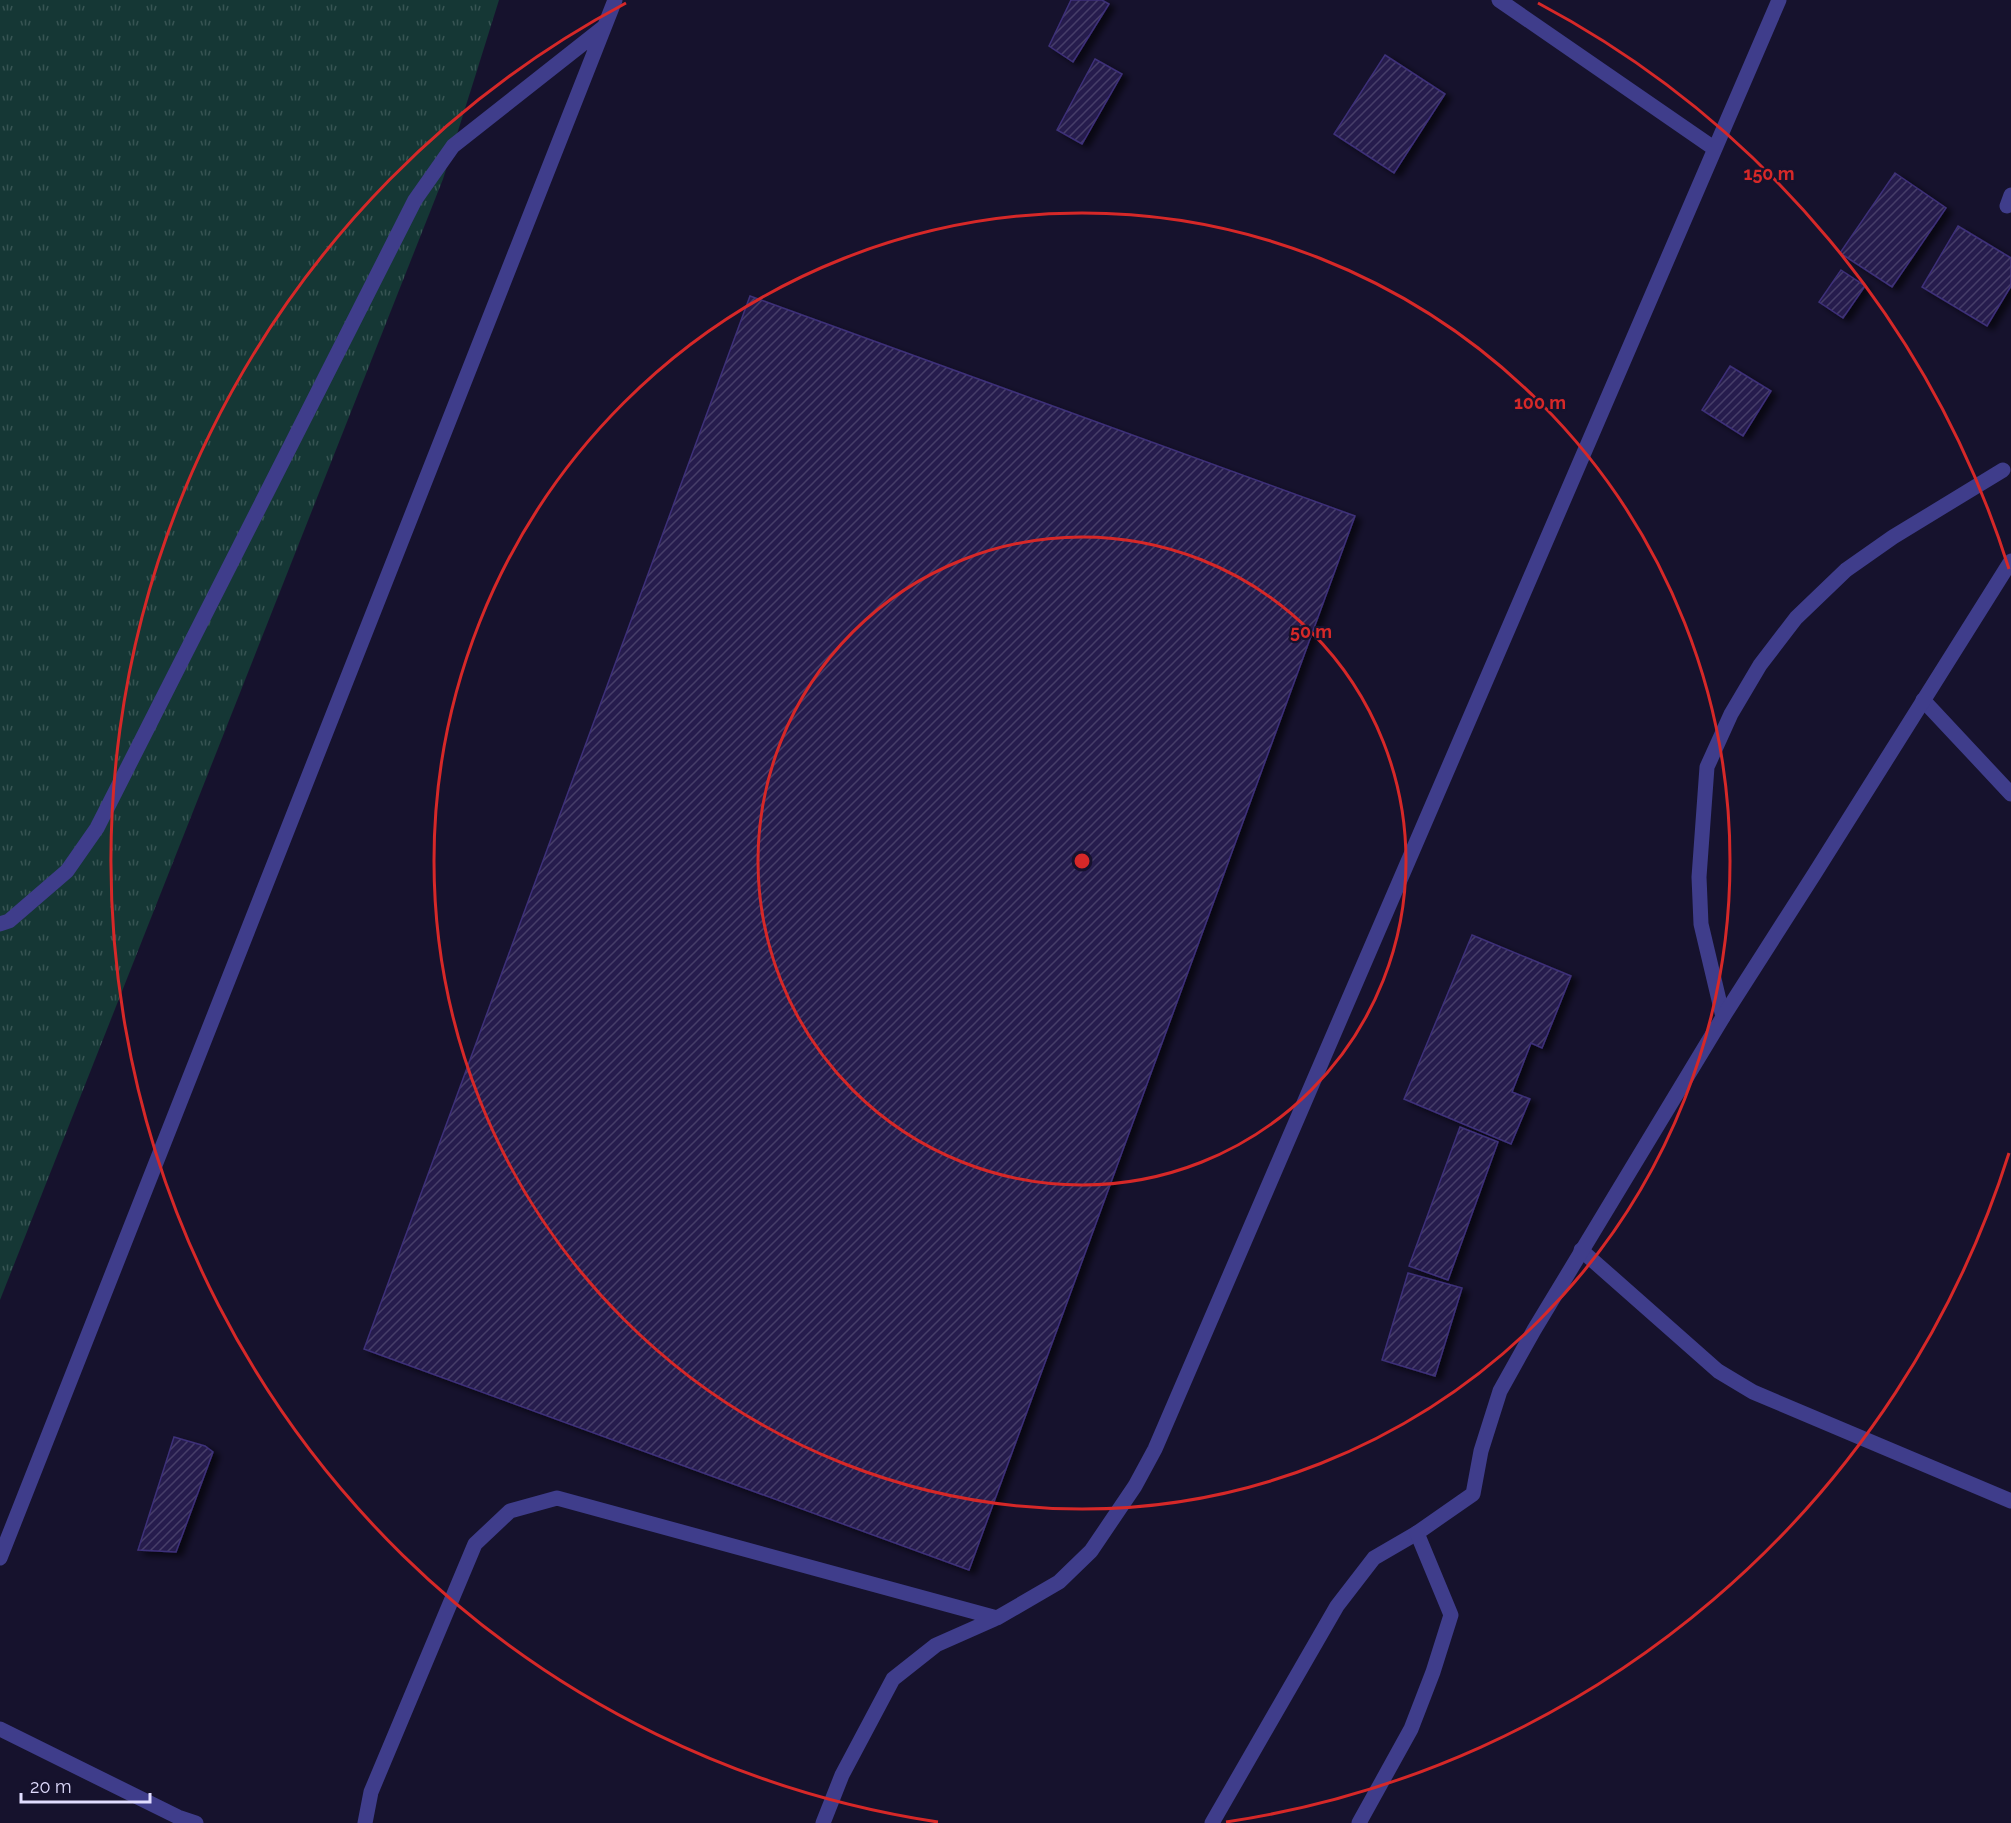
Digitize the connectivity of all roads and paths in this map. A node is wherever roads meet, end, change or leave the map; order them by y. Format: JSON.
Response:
{"nodes":[{"id":1,"x":615,"y":0,"type":"edge"},
{"id":2,"x":1499,"y":0,"type":"edge"},
{"id":3,"x":1779,"y":0,"type":"edge"},
{"id":4,"x":604,"y":27,"type":"junction"},
{"id":5,"x":1715,"y":149,"type":"junction"},
{"id":6,"x":2003,"y":470,"type":"dead end"},
{"id":7,"x":2011,"y":561,"type":"edge"},
{"id":8,"x":1923,"y":700,"type":"junction"},
{"id":9,"x":2011,"y":794,"type":"edge"},
{"id":10,"x":0,"y":924,"type":"edge"},
{"id":11,"x":1723,"y":1017,"type":"junction"},
{"id":12,"x":1581,"y":1250,"type":"junction"},
{"id":13,"x":2011,"y":1501,"type":"edge"},
{"id":14,"x":1417,"y":1533,"type":"junction"},
{"id":15,"x":0,"y":1558,"type":"edge"},
{"id":16,"x":997,"y":1618,"type":"junction"},
{"id":17,"x":0,"y":1729,"type":"edge"},
{"id":18,"x":196,"y":1823,"type":"edge"},
{"id":19,"x":365,"y":1823,"type":"edge"},
{"id":20,"x":823,"y":1823,"type":"edge"},
{"id":21,"x":1212,"y":1823,"type":"edge"},
{"id":22,"x":1359,"y":1823,"type":"edge"}],
"edges":[{"from":1,"to":4,"type":"street"},
{"from":2,"to":5,"type":"street"},
{"from":3,"to":5,"type":"street"},
{"from":4,"to":10,"type":"street"},
{"from":4,"to":15,"type":"street"},
{"from":5,"to":16,"type":"street"},
{"from":6,"to":11,"type":"street"},
{"from":7,"to":8,"type":"street"},
{"from":8,"to":9,"type":"street"},
{"from":8,"to":11,"type":"street"},
{"from":11,"to":12,"type":"street"},
{"from":12,"to":13,"type":"street"},
{"from":12,"to":14,"type":"street"},
{"from":14,"to":21,"type":"street"},
{"from":14,"to":22,"type":"street"},
{"from":16,"to":19,"type":"street"},
{"from":16,"to":20,"type":"street"},
{"from":17,"to":18,"type":"street"}]}
